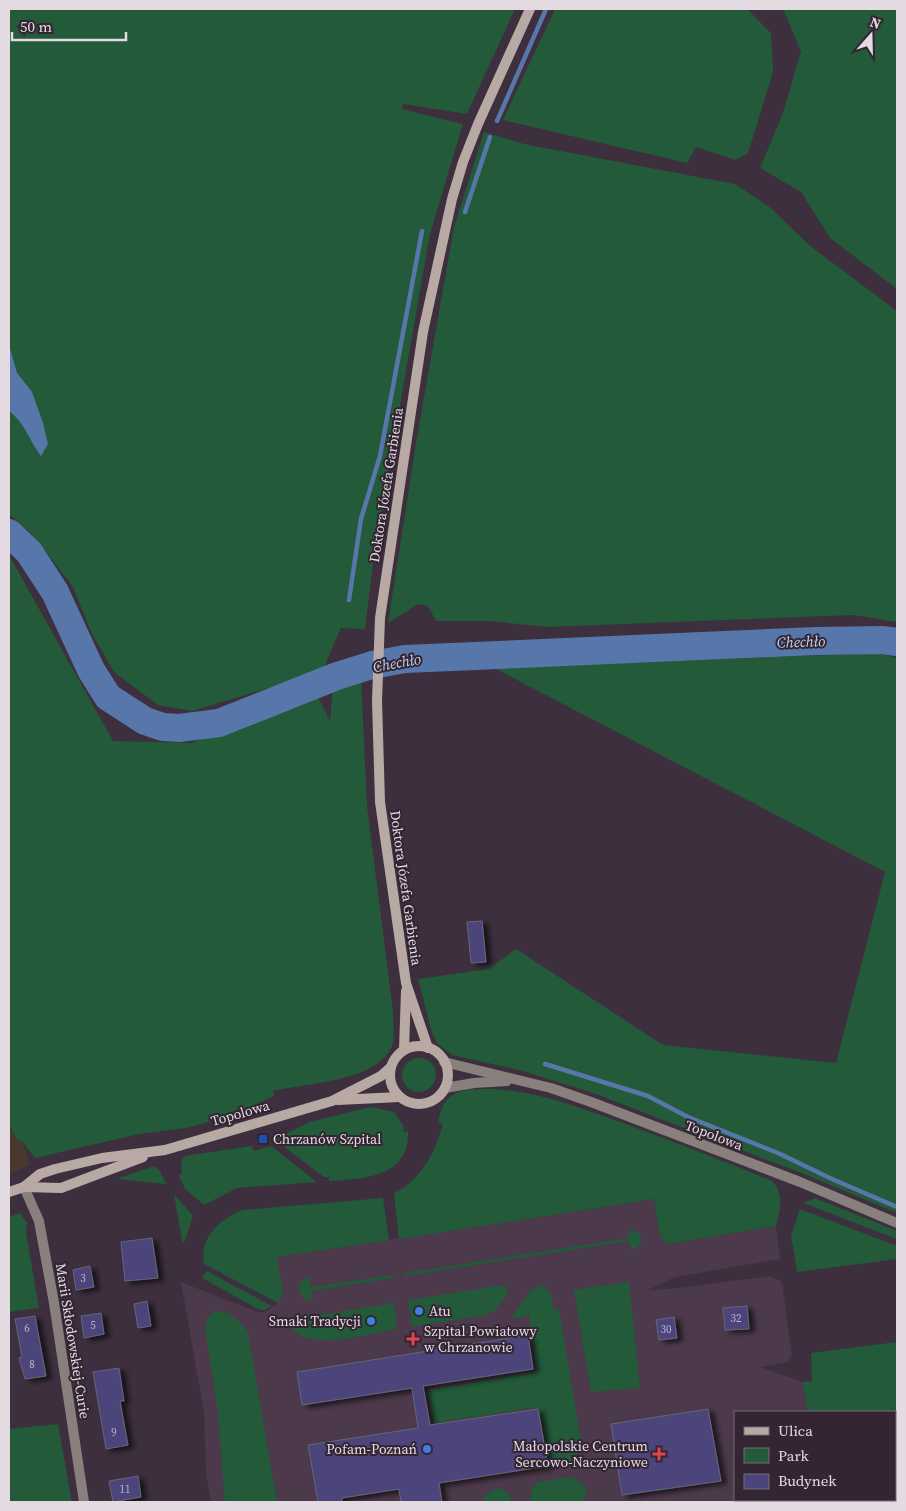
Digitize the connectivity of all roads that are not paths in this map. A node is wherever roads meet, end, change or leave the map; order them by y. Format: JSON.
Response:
{"nodes":[{"id":1,"x":530,"y":9,"type":"edge"},
{"id":2,"x":406,"y":983,"type":"junction"},
{"id":3,"x":428,"y":1048,"type":"junction"},
{"id":4,"x":404,"y":1050,"type":"junction"},
{"id":5,"x":444,"y":1062,"type":"junction"},
{"id":6,"x":391,"y":1067,"type":"junction"},
{"id":7,"x":518,"y":1080,"type":"junction"},
{"id":8,"x":445,"y":1088,"type":"junction"},
{"id":9,"x":399,"y":1097,"type":"junction"},
{"id":10,"x":332,"y":1101,"type":"junction"},
{"id":11,"x":155,"y":1152,"type":"junction"},
{"id":12,"x":24,"y":1186,"type":"junction"},
{"id":13,"x":9,"y":1192,"type":"edge"},
{"id":14,"x":897,"y":1223,"type":"edge"},
{"id":15,"x":84,"y":1502,"type":"edge"}],
"edges":[{"from":1,"to":2,"type":"main road","name":"Doktora Józefa Garbienia"},
{"from":2,"to":3,"type":"main road","name":"Doktora Józefa Garbienia"},
{"from":2,"to":4,"type":"main road","name":"Doktora Józefa Garbienia"},
{"from":3,"to":4,"type":"main road"},
{"from":3,"to":5,"type":"main road"},
{"from":4,"to":6,"type":"main road"},
{"from":5,"to":7,"type":"street","name":"Topolowa"},
{"from":5,"to":8,"type":"main road"},
{"from":6,"to":9,"type":"main road"},
{"from":6,"to":10,"type":"main road","name":"Topolowa"},
{"from":7,"to":8,"type":"street","name":"Topolowa"},
{"from":7,"to":14,"type":"street","name":"Topolowa"},
{"from":8,"to":9,"type":"main road"},
{"from":9,"to":10,"type":"main road","name":"Topolowa"},
{"from":10,"to":11,"type":"main road","name":"Topolowa"},
{"from":11,"to":12,"type":"main road","name":"Topolowa"},
{"from":11,"to":12,"type":"main road","name":"Topolowa"},
{"from":12,"to":13,"type":"main road","name":"Topolowa"},
{"from":12,"to":15,"type":"street","name":"Marii Skłodowskiej-Curie"}]}
